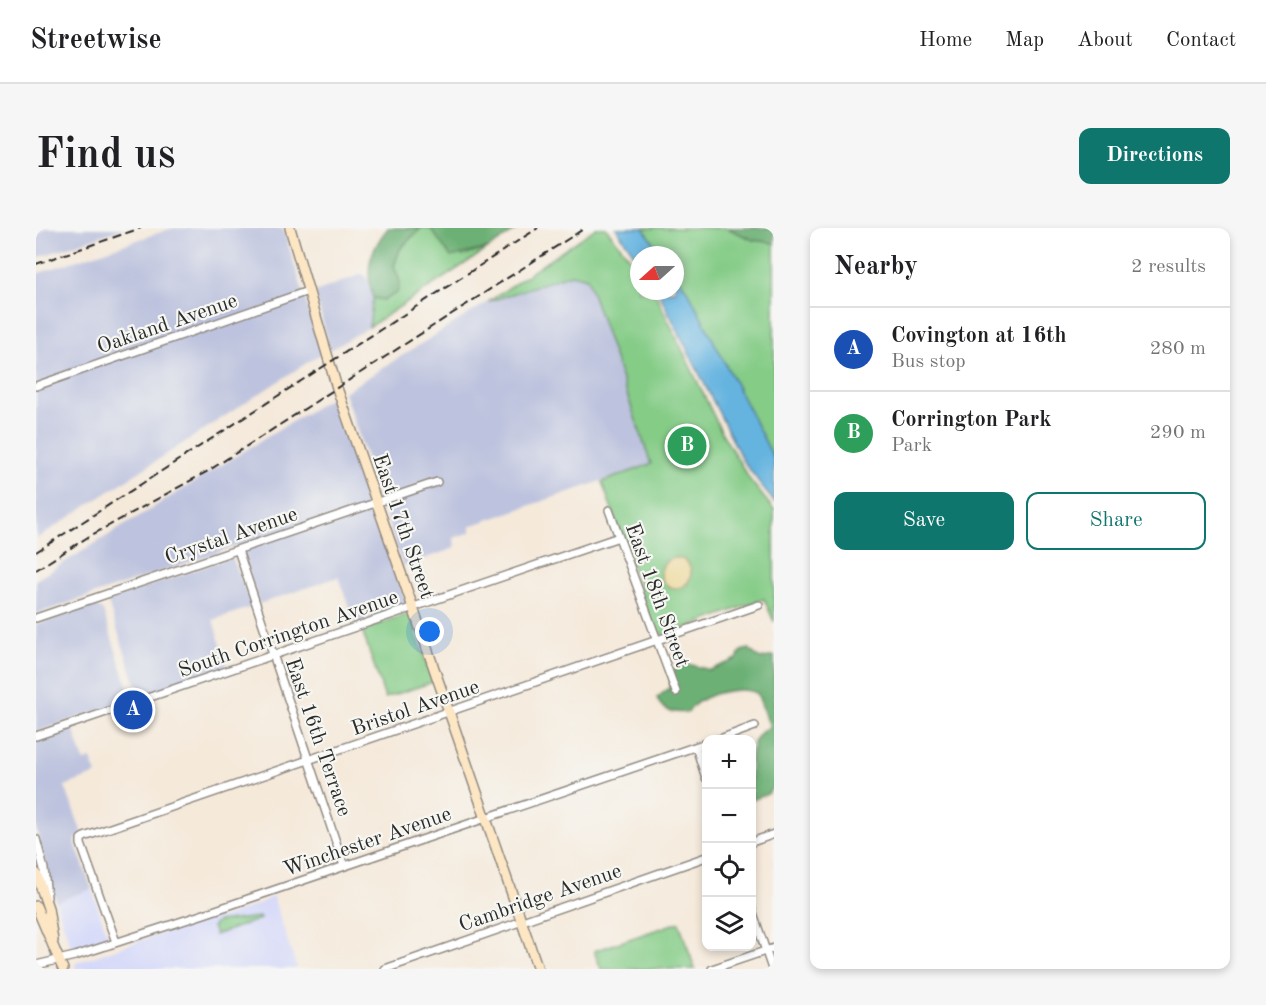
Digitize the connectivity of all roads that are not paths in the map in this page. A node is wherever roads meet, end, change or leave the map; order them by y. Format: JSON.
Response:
{"nodes":[{"id":1,"x":291,"y":228,"type":"edge"},
{"id":2,"x":308,"y":291,"type":"junction"},
{"id":3,"x":36,"y":386,"type":"edge"},
{"id":4,"x":437,"y":482,"type":"dead end"},
{"id":5,"x":377,"y":503,"type":"junction"},
{"id":6,"x":609,"y":510,"type":"dead end"},
{"id":7,"x":619,"y":537,"type":"junction"},
{"id":8,"x":238,"y":550,"type":"junction"},
{"id":9,"x":759,"y":605,"type":"dead end"},
{"id":10,"x":413,"y":607,"type":"junction"},
{"id":11,"x":36,"y":618,"type":"edge"},
{"id":12,"x":657,"y":641,"type":"junction"},
{"id":13,"x":274,"y":656,"type":"junction"},
{"id":14,"x":676,"y":692,"type":"dead end"},
{"id":15,"x":449,"y":712,"type":"junction"},
{"id":16,"x":755,"y":726,"type":"dead end"},
{"id":17,"x":731,"y":735,"type":"edge"},
{"id":18,"x":36,"y":736,"type":"edge"},
{"id":19,"x":702,"y":745,"type":"edge"},
{"id":20,"x":696,"y":747,"type":"junction"},
{"id":21,"x":310,"y":760,"type":"junction"},
{"id":22,"x":702,"y":766,"type":"edge"},
{"id":23,"x":484,"y":819,"type":"junction"},
{"id":24,"x":774,"y":834,"type":"edge"},
{"id":25,"x":36,"y":839,"type":"edge"},
{"id":26,"x":756,"y":841,"type":"edge"},
{"id":27,"x":702,"y":858,"type":"edge"},
{"id":28,"x":344,"y":866,"type":"junction"},
{"id":29,"x":36,"y":873,"type":"edge"},
{"id":30,"x":36,"y":906,"type":"edge"},
{"id":31,"x":48,"y":908,"type":"junction"},
{"id":32,"x":521,"y":921,"type":"junction"},
{"id":33,"x":756,"y":923,"type":"edge"},
{"id":34,"x":53,"y":941,"type":"junction"},
{"id":35,"x":116,"y":942,"type":"junction"},
{"id":36,"x":774,"y":948,"type":"edge"},
{"id":37,"x":765,"y":951,"type":"junction"},
{"id":38,"x":59,"y":958,"type":"junction"},
{"id":39,"x":36,"y":965,"type":"edge"},
{"id":40,"x":63,"y":969,"type":"edge"},
{"id":41,"x":385,"y":969,"type":"edge"},
{"id":42,"x":538,"y":969,"type":"edge"},
{"id":43,"x":712,"y":969,"type":"edge"},
{"id":44,"x":772,"y":969,"type":"edge"}],
"edges":[{"from":1,"to":2,"type":"street","name":"East 17th Street"},
{"from":2,"to":3,"type":"street","name":"Oakland Avenue"},
{"from":2,"to":5,"type":"street","name":"East 17th Street"},
{"from":4,"to":5,"type":"street","name":"Crystal Avenue"},
{"from":5,"to":8,"type":"street","name":"Crystal Avenue"},
{"from":5,"to":10,"type":"street","name":"East 17th Street"},
{"from":6,"to":7,"type":"street","name":"East 18th Street"},
{"from":7,"to":10,"type":"street","name":"South Corrington Avenue"},
{"from":7,"to":12,"type":"street","name":"East 18th Street"},
{"from":8,"to":11,"type":"street","name":"Crystal Avenue"},
{"from":8,"to":13,"type":"street","name":"East 16th Terrace"},
{"from":9,"to":12,"type":"street","name":"Bristol Avenue"},
{"from":10,"to":13,"type":"street","name":"South Corrington Avenue"},
{"from":10,"to":15,"type":"street","name":"East 17th Street"},
{"from":12,"to":14,"type":"street","name":"East 18th Street"},
{"from":12,"to":15,"type":"street","name":"Bristol Avenue"},
{"from":13,"to":18,"type":"street","name":"South Corrington Avenue"},
{"from":13,"to":21,"type":"street","name":"East 16th Terrace"},
{"from":15,"to":21,"type":"street","name":"Bristol Avenue"},
{"from":15,"to":23,"type":"street","name":"East 17th Street"},
{"from":16,"to":17,"type":"street"},
{"from":19,"to":20,"type":"street","name":"Winchester Avenue"},
{"from":20,"to":22,"type":"street"},
{"from":20,"to":23,"type":"street","name":"Winchester Avenue"},
{"from":21,"to":28,"type":"street","name":"East 16th Terrace"},
{"from":21,"to":35,"type":"street","name":"Bristol Avenue"},
{"from":23,"to":28,"type":"street","name":"Winchester Avenue"},
{"from":23,"to":32,"type":"street","name":"East 17th Street"},
{"from":24,"to":26,"type":"street"},
{"from":25,"to":31,"type":"street"},
{"from":27,"to":32,"type":"street","name":"Cambridge Avenue"},
{"from":28,"to":35,"type":"street","name":"Winchester Avenue"},
{"from":29,"to":31,"type":"street"},
{"from":30,"to":34,"type":"street"},
{"from":31,"to":34,"type":"street"},
{"from":32,"to":41,"type":"street","name":"Cambridge Avenue"},
{"from":32,"to":42,"type":"street","name":"East 17th Street"},
{"from":33,"to":37,"type":"street"},
{"from":34,"to":38,"type":"street"},
{"from":35,"to":38,"type":"street","name":"Winchester Avenue"},
{"from":36,"to":37,"type":"street"},
{"from":37,"to":43,"type":"street"},
{"from":37,"to":44,"type":"street"},
{"from":38,"to":39,"type":"street","name":"Winchester Avenue"},
{"from":38,"to":40,"type":"street"}]}
